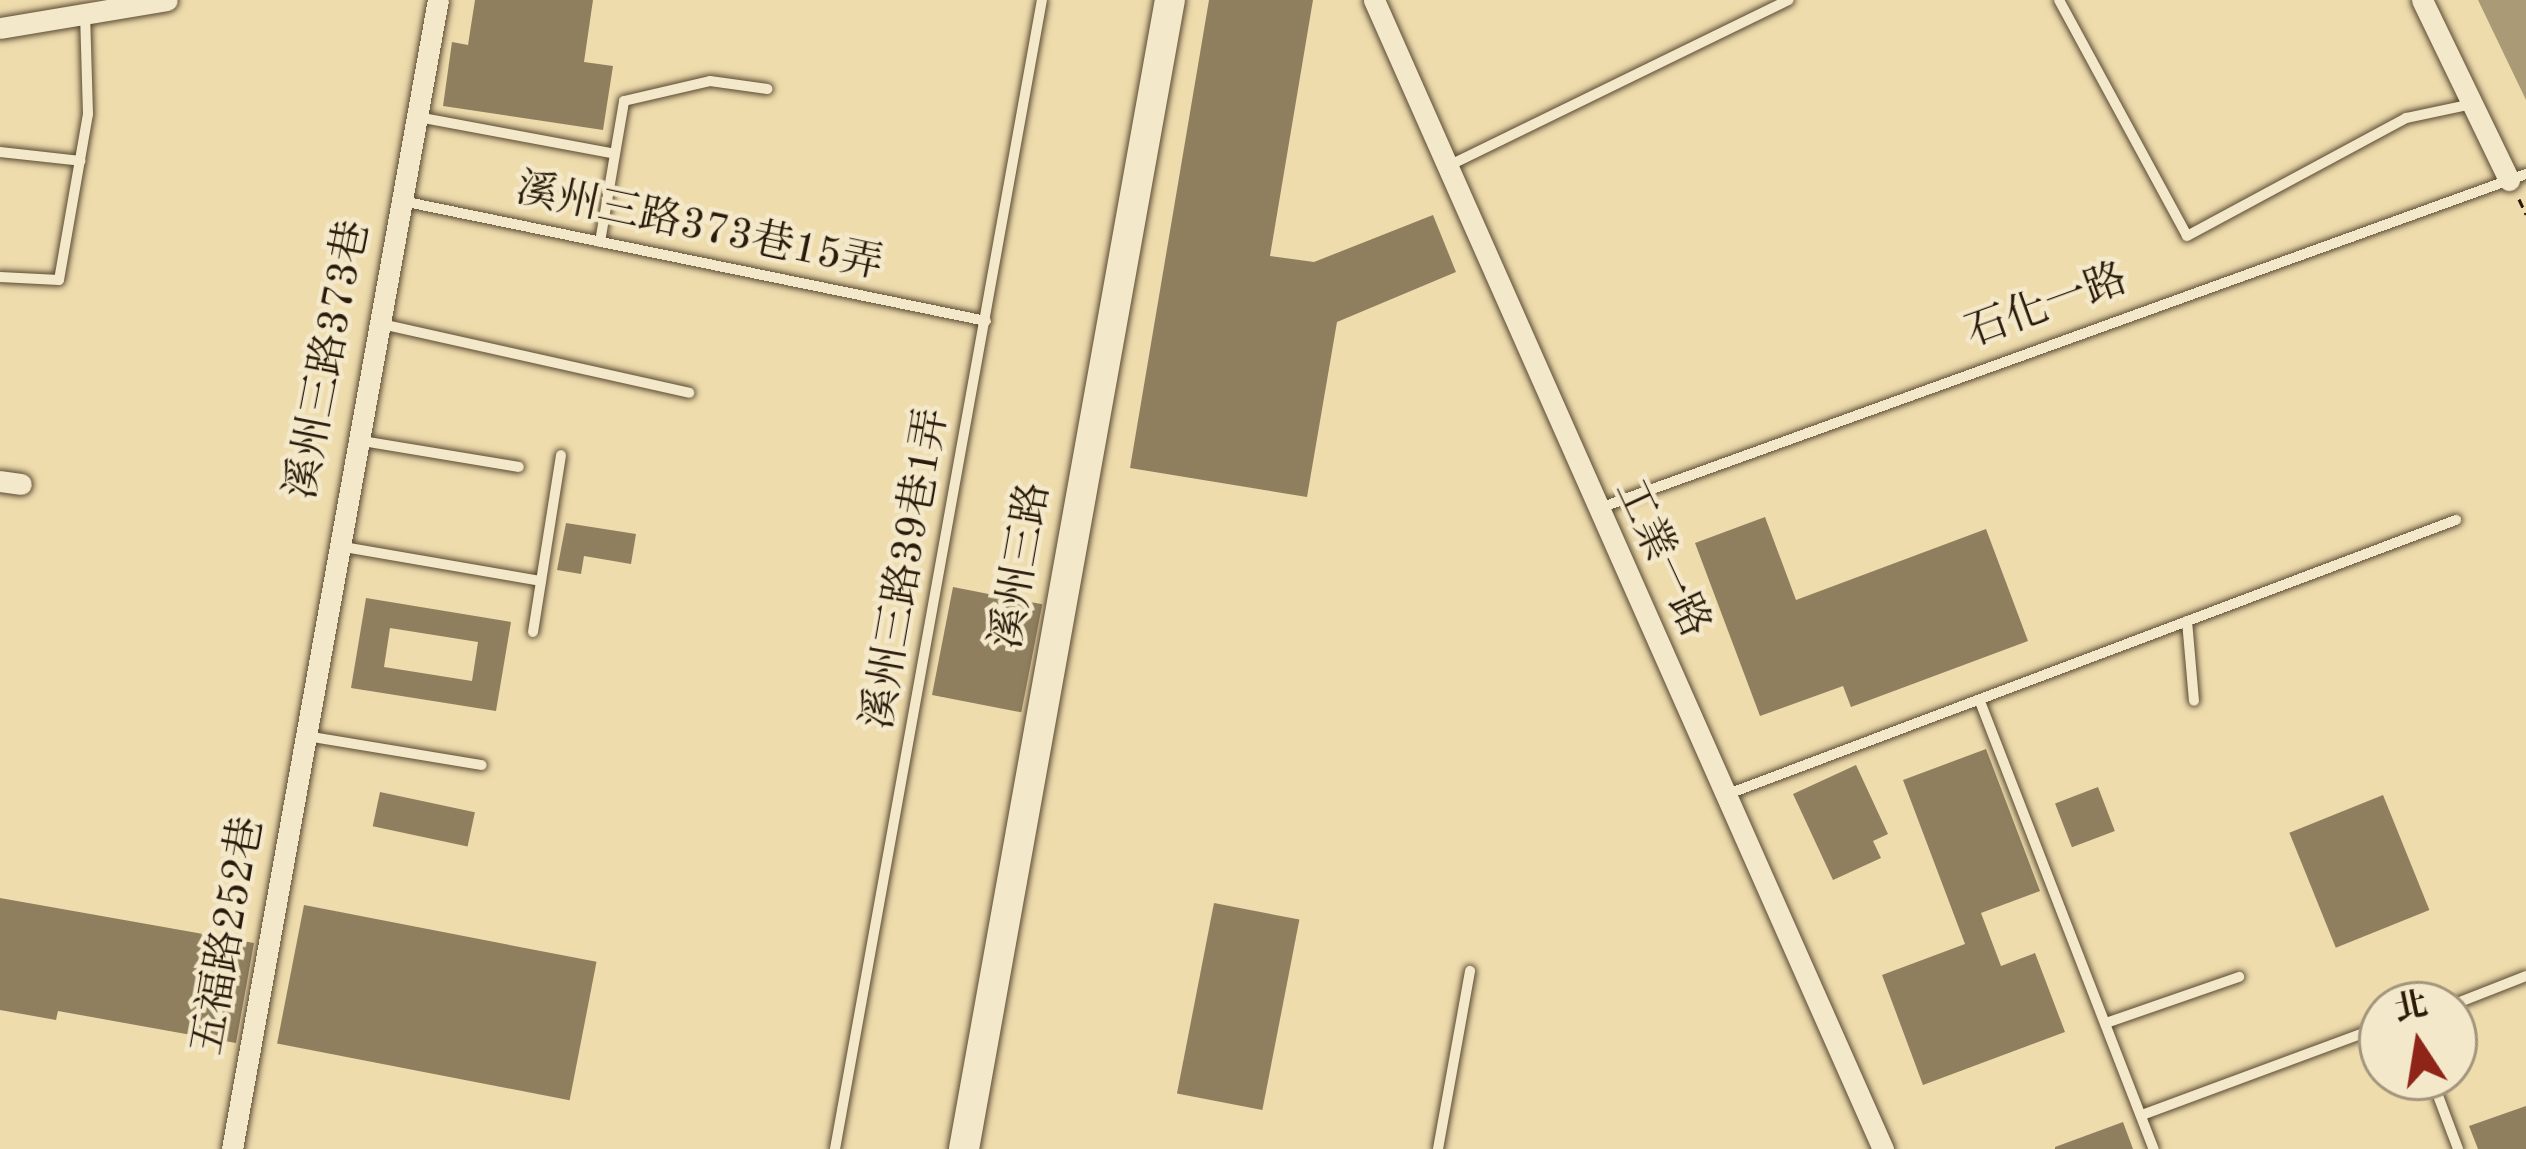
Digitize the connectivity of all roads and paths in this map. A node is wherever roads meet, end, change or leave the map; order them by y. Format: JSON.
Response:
{"nodes":[{"id":1,"x":167,"y":0,"type":"edge"},
{"id":2,"x":439,"y":0,"type":"edge"},
{"id":3,"x":1042,"y":0,"type":"edge"},
{"id":4,"x":1170,"y":0,"type":"edge"},
{"id":5,"x":1373,"y":0,"type":"edge"},
{"id":6,"x":1790,"y":0,"type":"edge"},
{"id":7,"x":2060,"y":0,"type":"edge"},
{"id":8,"x":2422,"y":0,"type":"edge"},
{"id":9,"x":85,"y":13,"type":"junction"},
{"id":10,"x":0,"y":28,"type":"edge"},
{"id":11,"x":767,"y":89,"type":"dead end"},
{"id":12,"x":2476,"y":103,"type":"junction"},
{"id":13,"x":416,"y":116,"type":"junction"},
{"id":14,"x":0,"y":152,"type":"edge"},
{"id":15,"x":615,"y":154,"type":"junction"},
{"id":16,"x":81,"y":161,"type":"junction"},
{"id":17,"x":1448,"y":166,"type":"junction"},
{"id":18,"x":2517,"y":177,"type":"edge"},
{"id":19,"x":399,"y":200,"type":"junction"},
{"id":20,"x":600,"y":242,"type":"junction"},
{"id":21,"x":0,"y":277,"type":"edge"},
{"id":22,"x":986,"y":321,"type":"junction"},
{"id":23,"x":374,"y":322,"type":"junction"},
{"id":24,"x":689,"y":394,"type":"dead end"},
{"id":25,"x":353,"y":440,"type":"junction"},
{"id":26,"x":561,"y":455,"type":"dead end"},
{"id":27,"x":519,"y":467,"type":"dead end"},
{"id":28,"x":1594,"y":510,"type":"junction"},
{"id":29,"x":2456,"y":520,"type":"dead end"},
{"id":30,"x":334,"y":545,"type":"junction"},
{"id":31,"x":541,"y":581,"type":"junction"},
{"id":32,"x":2187,"y":621,"type":"junction"},
{"id":33,"x":533,"y":632,"type":"dead end"},
{"id":34,"x":2194,"y":700,"type":"dead end"},
{"id":35,"x":1981,"y":704,"type":"junction"},
{"id":36,"x":302,"y":736,"type":"junction"},
{"id":37,"x":482,"y":765,"type":"dead end"},
{"id":38,"x":1728,"y":794,"type":"junction"},
{"id":39,"x":1470,"y":971,"type":"dead end"},
{"id":40,"x":2526,"y":976,"type":"edge"},
{"id":41,"x":2239,"y":977,"type":"dead end"},
{"id":42,"x":2478,"y":995,"type":"edge"},
{"id":43,"x":2106,"y":1023,"type":"junction"},
{"id":44,"x":2358,"y":1035,"type":"edge"},
{"id":45,"x":2440,"y":1101,"type":"edge"},
{"id":46,"x":2142,"y":1115,"type":"junction"},
{"id":47,"x":232,"y":1149,"type":"edge"},
{"id":48,"x":835,"y":1149,"type":"edge"},
{"id":49,"x":964,"y":1149,"type":"edge"},
{"id":50,"x":1438,"y":1149,"type":"edge"},
{"id":51,"x":1883,"y":1149,"type":"edge"},
{"id":52,"x":2154,"y":1149,"type":"edge"},
{"id":53,"x":2458,"y":1149,"type":"edge"}],
"edges":[{"from":1,"to":9,"type":"street"},
{"from":2,"to":13,"type":"street","name":"溪州三路373巷"},
{"from":3,"to":22,"type":"lane","name":"溪州三路39巷1弄"},
{"from":4,"to":49,"type":"street","name":"溪州三路"},
{"from":5,"to":17,"type":"street","name":"工業一路"},
{"from":6,"to":17,"type":"lane"},
{"from":7,"to":12,"type":"lane"},
{"from":8,"to":12,"type":"street"},
{"from":9,"to":10,"type":"street"},
{"from":9,"to":16,"type":"lane"},
{"from":11,"to":15,"type":"lane"},
{"from":12,"to":18,"type":"street"},
{"from":13,"to":15,"type":"lane"},
{"from":13,"to":19,"type":"street","name":"溪州三路373巷"},
{"from":14,"to":16,"type":"lane"},
{"from":15,"to":20,"type":"lane"},
{"from":16,"to":21,"type":"lane"},
{"from":17,"to":28,"type":"street","name":"工業一路"},
{"from":18,"to":28,"type":"lane","name":"石化一路"},
{"from":19,"to":20,"type":"lane","name":"溪州三路373巷15弄"},
{"from":19,"to":23,"type":"street","name":"溪州三路373巷"},
{"from":20,"to":22,"type":"lane","name":"溪州三路373巷15弄"},
{"from":22,"to":48,"type":"lane","name":"溪州三路39巷1弄"},
{"from":23,"to":24,"type":"lane"},
{"from":23,"to":25,"type":"street","name":"溪州三路373巷"},
{"from":25,"to":27,"type":"lane"},
{"from":25,"to":30,"type":"street","name":"溪州三路373巷"},
{"from":26,"to":31,"type":"lane"},
{"from":28,"to":38,"type":"street","name":"工業一路"},
{"from":29,"to":32,"type":"lane"},
{"from":30,"to":31,"type":"lane"},
{"from":30,"to":36,"type":"street","name":"溪州三路373巷"},
{"from":31,"to":33,"type":"lane"},
{"from":32,"to":34,"type":"lane"},
{"from":32,"to":35,"type":"lane"},
{"from":35,"to":38,"type":"lane"},
{"from":35,"to":43,"type":"lane"},
{"from":36,"to":37,"type":"lane"},
{"from":36,"to":47,"type":"street","name":"五福路252巷"},
{"from":38,"to":51,"type":"street","name":"工業一路"},
{"from":39,"to":50,"type":"lane"},
{"from":40,"to":42,"type":"lane"},
{"from":41,"to":43,"type":"lane"},
{"from":43,"to":46,"type":"lane"},
{"from":44,"to":46,"type":"lane"},
{"from":45,"to":53,"type":"lane"},
{"from":46,"to":52,"type":"lane"}]}
